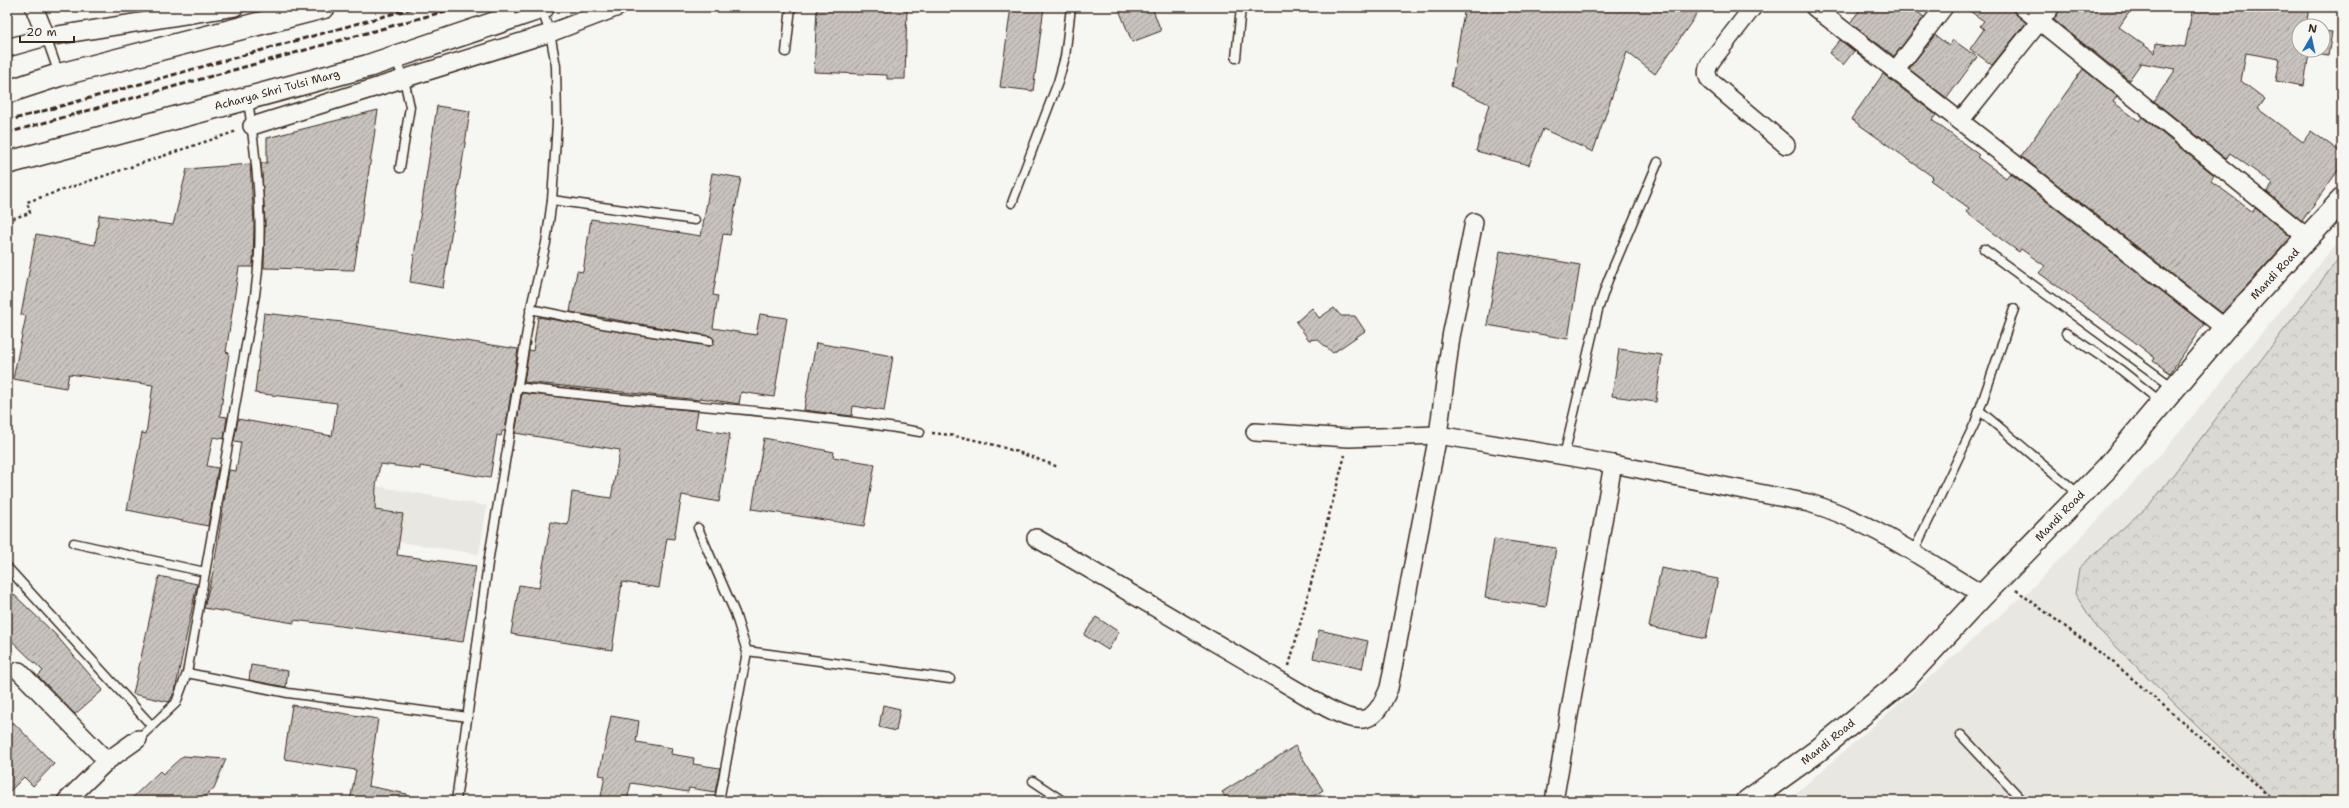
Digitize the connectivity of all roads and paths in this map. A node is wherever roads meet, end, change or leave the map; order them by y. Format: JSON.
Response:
{"nodes":[{"id":1,"x":34,"y":7,"type":"edge"},
{"id":2,"x":324,"y":7,"type":"edge"},
{"id":3,"x":542,"y":7,"type":"edge"},
{"id":4,"x":618,"y":7,"type":"edge"},
{"id":5,"x":790,"y":7,"type":"edge"},
{"id":6,"x":1072,"y":7,"type":"edge"},
{"id":7,"x":1241,"y":7,"type":"edge"},
{"id":8,"x":1754,"y":7,"type":"edge"},
{"id":9,"x":1814,"y":7,"type":"edge"},
{"id":10,"x":1944,"y":7,"type":"edge"},
{"id":11,"x":2022,"y":7,"type":"edge"},
{"id":12,"x":2051,"y":7,"type":"edge"},
{"id":13,"x":194,"y":10,"type":"edge"},
{"id":14,"x":230,"y":15,"type":"edge"},
{"id":15,"x":2040,"y":22,"type":"junction"},
{"id":16,"x":550,"y":33,"type":"junction"},
{"id":17,"x":46,"y":37,"type":"junction"},
{"id":18,"x":7,"y":48,"type":"edge"},
{"id":19,"x":786,"y":52,"type":"dead end"},
{"id":20,"x":395,"y":57,"type":"junction"},
{"id":21,"x":1236,"y":58,"type":"dead end"},
{"id":22,"x":1895,"y":71,"type":"junction"},
{"id":23,"x":59,"y":75,"type":"junction"},
{"id":24,"x":404,"y":79,"type":"junction"},
{"id":25,"x":7,"y":92,"type":"edge"},
{"id":26,"x":248,"y":98,"type":"junction"},
{"id":27,"x":1960,"y":121,"type":"junction"},
{"id":28,"x":252,"y":126,"type":"junction"},
{"id":29,"x":1786,"y":144,"type":"dead end"},
{"id":30,"x":1658,"y":162,"type":"dead end"},
{"id":31,"x":7,"y":163,"type":"edge"},
{"id":32,"x":400,"y":168,"type":"dead end"},
{"id":33,"x":552,"y":200,"type":"junction"},
{"id":34,"x":2342,"y":200,"type":"edge"},
{"id":35,"x":1012,"y":203,"type":"dead end"},
{"id":36,"x":7,"y":220,"type":"edge"},
{"id":37,"x":695,"y":220,"type":"dead end"},
{"id":38,"x":1474,"y":222,"type":"dead end"},
{"id":39,"x":2308,"y":238,"type":"junction"},
{"id":40,"x":1984,"y":249,"type":"dead end"},
{"id":41,"x":530,"y":309,"type":"junction"},
{"id":42,"x":2014,"y":309,"type":"dead end"},
{"id":43,"x":2225,"y":328,"type":"junction"},
{"id":44,"x":2066,"y":333,"type":"dead end"},
{"id":45,"x":709,"y":341,"type":"dead end"},
{"id":46,"x":518,"y":387,"type":"junction"},
{"id":47,"x":2169,"y":396,"type":"junction"},
{"id":48,"x":1980,"y":411,"type":"junction"},
{"id":49,"x":920,"y":432,"type":"joint"},
{"id":50,"x":1255,"y":432,"type":"dead end"},
{"id":51,"x":1438,"y":435,"type":"junction"},
{"id":52,"x":1349,"y":438,"type":"junction"},
{"id":53,"x":1564,"y":456,"type":"junction"},
{"id":54,"x":1613,"y":464,"type":"junction"},
{"id":55,"x":1058,"y":468,"type":"dead end"},
{"id":56,"x":2080,"y":495,"type":"junction"},
{"id":57,"x":698,"y":528,"type":"dead end"},
{"id":58,"x":1036,"y":538,"type":"dead end"},
{"id":59,"x":74,"y":543,"type":"dead end"},
{"id":60,"x":1913,"y":554,"type":"junction"},
{"id":61,"x":7,"y":567,"type":"edge"},
{"id":62,"x":205,"y":572,"type":"junction"},
{"id":63,"x":2000,"y":577,"type":"junction"},
{"id":64,"x":1983,"y":595,"type":"junction"},
{"id":65,"x":747,"y":651,"type":"junction"},
{"id":66,"x":19,"y":671,"type":"dead end"},
{"id":67,"x":187,"y":672,"type":"junction"},
{"id":68,"x":950,"y":679,"type":"dead end"},
{"id":69,"x":1285,"y":682,"type":"junction"},
{"id":70,"x":468,"y":717,"type":"junction"},
{"id":71,"x":152,"y":726,"type":"junction"},
{"id":72,"x":1961,"y":735,"type":"dead end"},
{"id":73,"x":138,"y":739,"type":"joint"},
{"id":74,"x":107,"y":761,"type":"junction"},
{"id":75,"x":1032,"y":781,"type":"dead end"},
{"id":76,"x":2269,"y":796,"type":"dead end"},
{"id":77,"x":66,"y":801,"type":"edge"},
{"id":78,"x":456,"y":801,"type":"edge"},
{"id":79,"x":719,"y":801,"type":"edge"},
{"id":80,"x":1063,"y":801,"type":"edge"},
{"id":81,"x":1554,"y":801,"type":"edge"},
{"id":82,"x":1748,"y":801,"type":"edge"},
{"id":83,"x":2023,"y":801,"type":"edge"}],
"edges":[{"from":1,"to":17,"type":"street"},
{"from":2,"to":14,"type":"main road"},
{"from":3,"to":16,"type":"lane"},
{"from":3,"to":20,"type":"main road","name":"Acharya Shri Tulsi Marg"},
{"from":4,"to":16,"type":"street"},
{"from":5,"to":19,"type":"lane"},
{"from":6,"to":35,"type":"lane"},
{"from":7,"to":21,"type":"lane"},
{"from":8,"to":29,"type":"street"},
{"from":9,"to":22,"type":"street"},
{"from":10,"to":22,"type":"street"},
{"from":11,"to":15,"type":"street"},
{"from":12,"to":15,"type":"street"},
{"from":13,"to":14,"type":"street"},
{"from":13,"to":17,"type":"street"},
{"from":14,"to":23,"type":"main road"},
{"from":15,"to":27,"type":"street"},
{"from":15,"to":39,"type":"street"},
{"from":16,"to":24,"type":"street"},
{"from":16,"to":33,"type":"lane"},
{"from":17,"to":18,"type":"street"},
{"from":17,"to":23,"type":"lane"},
{"from":20,"to":24,"type":"lane"},
{"from":20,"to":26,"type":"main road","name":"Acharya Shri Tulsi Marg"},
{"from":22,"to":27,"type":"street"},
{"from":23,"to":25,"type":"main road"},
{"from":24,"to":28,"type":"street"},
{"from":24,"to":32,"type":"lane"},
{"from":26,"to":28,"type":"lane"},
{"from":26,"to":31,"type":"main road","name":"Acharya Shri Tulsi Marg"},
{"from":27,"to":43,"type":"street"},
{"from":28,"to":36,"type":"path"},
{"from":28,"to":62,"type":"lane"},
{"from":30,"to":53,"type":"lane"},
{"from":33,"to":37,"type":"lane"},
{"from":33,"to":41,"type":"lane"},
{"from":34,"to":39,"type":"main road","name":"Mandi Road"},
{"from":38,"to":51,"type":"street"},
{"from":39,"to":43,"type":"main road","name":"Mandi Road"},
{"from":40,"to":47,"type":"lane"},
{"from":41,"to":45,"type":"lane"},
{"from":41,"to":46,"type":"lane"},
{"from":42,"to":48,"type":"lane"},
{"from":43,"to":47,"type":"main road","name":"Mandi Road"},
{"from":44,"to":47,"type":"lane"},
{"from":46,"to":49,"type":"lane"},
{"from":46,"to":70,"type":"lane"},
{"from":47,"to":56,"type":"main road","name":"Mandi Road"},
{"from":48,"to":56,"type":"lane"},
{"from":48,"to":60,"type":"lane"},
{"from":49,"to":55,"type":"path"},
{"from":50,"to":52,"type":"street"},
{"from":51,"to":52,"type":"street"},
{"from":51,"to":53,"type":"street"},
{"from":51,"to":69,"type":"street"},
{"from":52,"to":69,"type":"path"},
{"from":53,"to":54,"type":"street"},
{"from":54,"to":60,"type":"street"},
{"from":54,"to":81,"type":"street"},
{"from":56,"to":63,"type":"main road","name":"Mandi Road"},
{"from":57,"to":65,"type":"lane"},
{"from":58,"to":69,"type":"street"},
{"from":59,"to":62,"type":"lane"},
{"from":60,"to":64,"type":"street"},
{"from":61,"to":71,"type":"lane"},
{"from":62,"to":67,"type":"lane"},
{"from":63,"to":64,"type":"main road","name":"Mandi Road"},
{"from":63,"to":76,"type":"path"},
{"from":64,"to":82,"type":"main road","name":"Mandi Road"},
{"from":65,"to":68,"type":"lane"},
{"from":65,"to":79,"type":"lane"},
{"from":66,"to":74,"type":"street"},
{"from":67,"to":70,"type":"lane"},
{"from":67,"to":71,"type":"lane"},
{"from":70,"to":78,"type":"lane"},
{"from":71,"to":73,"type":"lane"},
{"from":72,"to":83,"type":"lane"},
{"from":73,"to":74,"type":"street"},
{"from":74,"to":77,"type":"street"},
{"from":75,"to":80,"type":"lane"}]}
